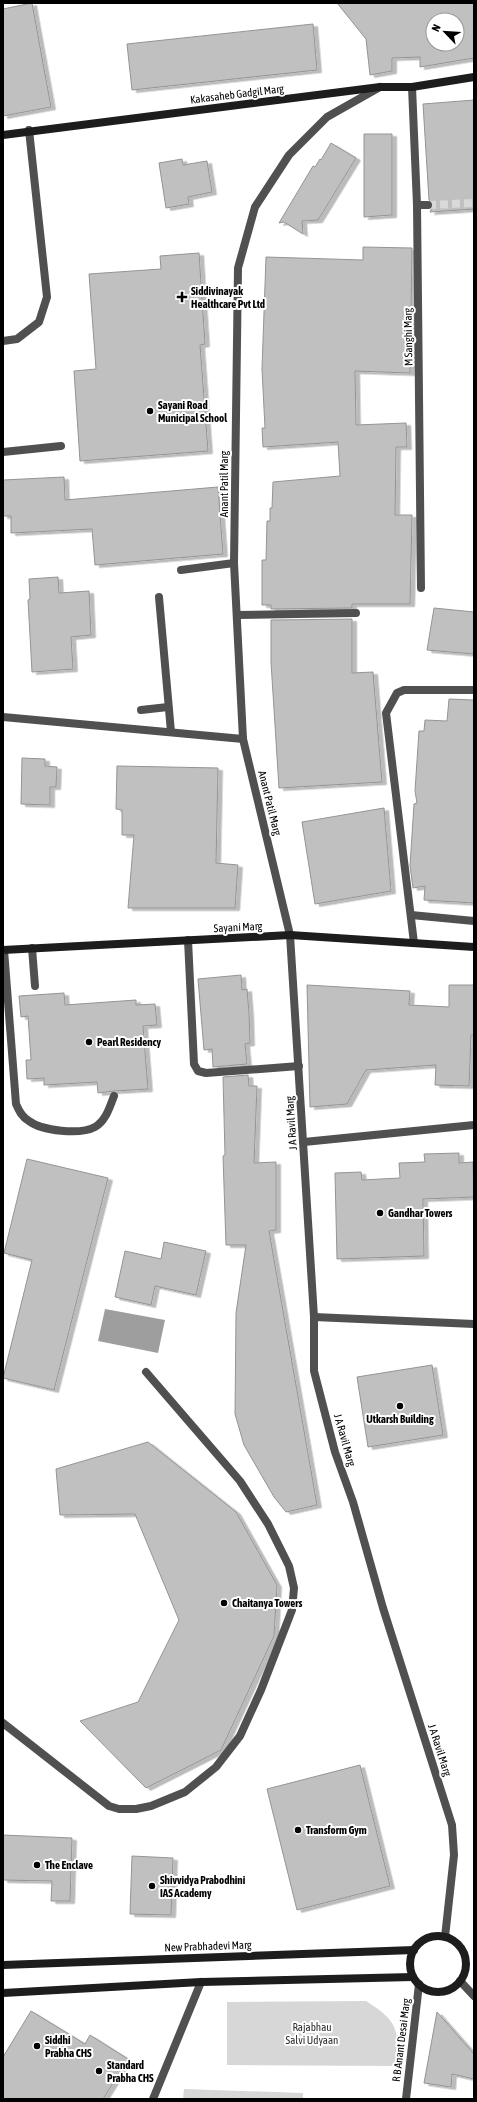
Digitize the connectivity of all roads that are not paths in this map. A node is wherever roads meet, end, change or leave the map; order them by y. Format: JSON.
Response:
{"nodes":[{"id":1,"x":474,"y":77,"type":"edge"},
{"id":2,"x":380,"y":87,"type":"junction"},
{"id":3,"x":412,"y":87,"type":"junction"},
{"id":4,"x":29,"y":130,"type":"junction"},
{"id":5,"x":3,"y":135,"type":"edge"},
{"id":6,"x":416,"y":205,"type":"junction"},
{"id":7,"x":428,"y":205,"type":"tunnel mouth"},
{"id":8,"x":3,"y":341,"type":"edge"},
{"id":9,"x":61,"y":446,"type":"dead end"},
{"id":10,"x":3,"y":452,"type":"edge"},
{"id":11,"x":234,"y":563,"type":"junction"},
{"id":12,"x":181,"y":570,"type":"dead end"},
{"id":13,"x":421,"y":588,"type":"dead end"},
{"id":14,"x":159,"y":597,"type":"dead end"},
{"id":15,"x":356,"y":613,"type":"dead end"},
{"id":16,"x":237,"y":615,"type":"junction"},
{"id":17,"x":474,"y":690,"type":"edge"},
{"id":18,"x":168,"y":707,"type":"junction"},
{"id":19,"x":141,"y":710,"type":"dead end"},
{"id":20,"x":3,"y":717,"type":"edge"},
{"id":21,"x":171,"y":732,"type":"junction"},
{"id":22,"x":243,"y":739,"type":"junction"},
{"id":23,"x":410,"y":915,"type":"junction"},
{"id":24,"x":474,"y":921,"type":"edge"},
{"id":25,"x":290,"y":935,"type":"junction"},
{"id":26,"x":188,"y":940,"type":"junction"},
{"id":27,"x":414,"y":943,"type":"junction"},
{"id":28,"x":474,"y":947,"type":"edge"},
{"id":29,"x":32,"y":948,"type":"junction"},
{"id":30,"x":4,"y":950,"type":"edge"},
{"id":31,"x":35,"y":986,"type":"dead end"},
{"id":32,"x":299,"y":1066,"type":"junction"},
{"id":33,"x":114,"y":1096,"type":"dead end"},
{"id":34,"x":474,"y":1125,"type":"edge"},
{"id":35,"x":304,"y":1142,"type":"junction"},
{"id":36,"x":314,"y":1317,"type":"junction"},
{"id":37,"x":474,"y":1324,"type":"edge"},
{"id":38,"x":146,"y":1372,"type":"dead end"},
{"id":39,"x":3,"y":1723,"type":"edge"},
{"id":40,"x":445,"y":1937,"type":"junction"},
{"id":41,"x":414,"y":1950,"type":"junction"},
{"id":42,"x":3,"y":1964,"type":"edge"},
{"id":43,"x":470,"y":1964,"type":"edge"},
{"id":44,"x":413,"y":1977,"type":"junction"},
{"id":45,"x":460,"y":1981,"type":"junction"},
{"id":46,"x":201,"y":1982,"type":"junction"},
{"id":47,"x":419,"y":1984,"type":"junction"},
{"id":48,"x":3,"y":1993,"type":"edge"},
{"id":49,"x":474,"y":1996,"type":"edge"},
{"id":50,"x":153,"y":2099,"type":"edge"},
{"id":51,"x":406,"y":2099,"type":"edge"}],
"edges":[{"from":1,"to":3,"type":"main road","name":"Kakasaheb Gadgil Marg"},
{"from":2,"to":3,"type":"main road","name":"Kakasaheb Gadgil Marg"},
{"from":2,"to":4,"type":"main road","name":"Kakasaheb Gadgil Marg"},
{"from":2,"to":11,"type":"street","name":"Anant Patil Marg"},
{"from":3,"to":6,"type":"street","name":"M Sanghi Marg"},
{"from":4,"to":5,"type":"main road","name":"Kakasaheb Gadgil Marg"},
{"from":4,"to":8,"type":"street"},
{"from":6,"to":7,"type":"street"},
{"from":6,"to":13,"type":"street","name":"M Sanghi Marg"},
{"from":9,"to":10,"type":"street"},
{"from":11,"to":12,"type":"street"},
{"from":11,"to":16,"type":"street","name":"Anant Patil Marg"},
{"from":14,"to":18,"type":"street"},
{"from":15,"to":16,"type":"street"},
{"from":16,"to":22,"type":"street","name":"Anant Patil Marg"},
{"from":17,"to":23,"type":"street"},
{"from":18,"to":19,"type":"street"},
{"from":18,"to":21,"type":"street"},
{"from":20,"to":21,"type":"street"},
{"from":21,"to":22,"type":"street"},
{"from":22,"to":25,"type":"street","name":"Anant Patil Marg"},
{"from":23,"to":24,"type":"street"},
{"from":23,"to":27,"type":"street"},
{"from":25,"to":26,"type":"main road","name":"Sayani Marg"},
{"from":25,"to":27,"type":"main road","name":"Sayani Marg"},
{"from":25,"to":32,"type":"street","name":"J A Ravil Marg"},
{"from":26,"to":29,"type":"main road","name":"Sayani Marg"},
{"from":26,"to":32,"type":"street"},
{"from":27,"to":28,"type":"main road","name":"Sayani Marg"},
{"from":29,"to":30,"type":"main road","name":"Sayani Marg"},
{"from":29,"to":31,"type":"street"},
{"from":30,"to":33,"type":"street"},
{"from":32,"to":35,"type":"street","name":"J A Ravil Marg"},
{"from":34,"to":35,"type":"street"},
{"from":35,"to":36,"type":"street","name":"J A Ravil Marg"},
{"from":36,"to":37,"type":"street"},
{"from":36,"to":40,"type":"street","name":"J A Ravil Marg"},
{"from":38,"to":39,"type":"street"},
{"from":40,"to":41,"type":"main road"},
{"from":40,"to":43,"type":"main road"},
{"from":41,"to":42,"type":"main road","name":"New Prabhadevi Marg"},
{"from":41,"to":44,"type":"main road"},
{"from":43,"to":45,"type":"main road"},
{"from":44,"to":46,"type":"main road"},
{"from":44,"to":47,"type":"main road"},
{"from":45,"to":47,"type":"main road"},
{"from":45,"to":49,"type":"street"},
{"from":46,"to":48,"type":"main road"},
{"from":46,"to":50,"type":"street"},
{"from":47,"to":51,"type":"street","name":"R B Anant Desai Marg"}]}
